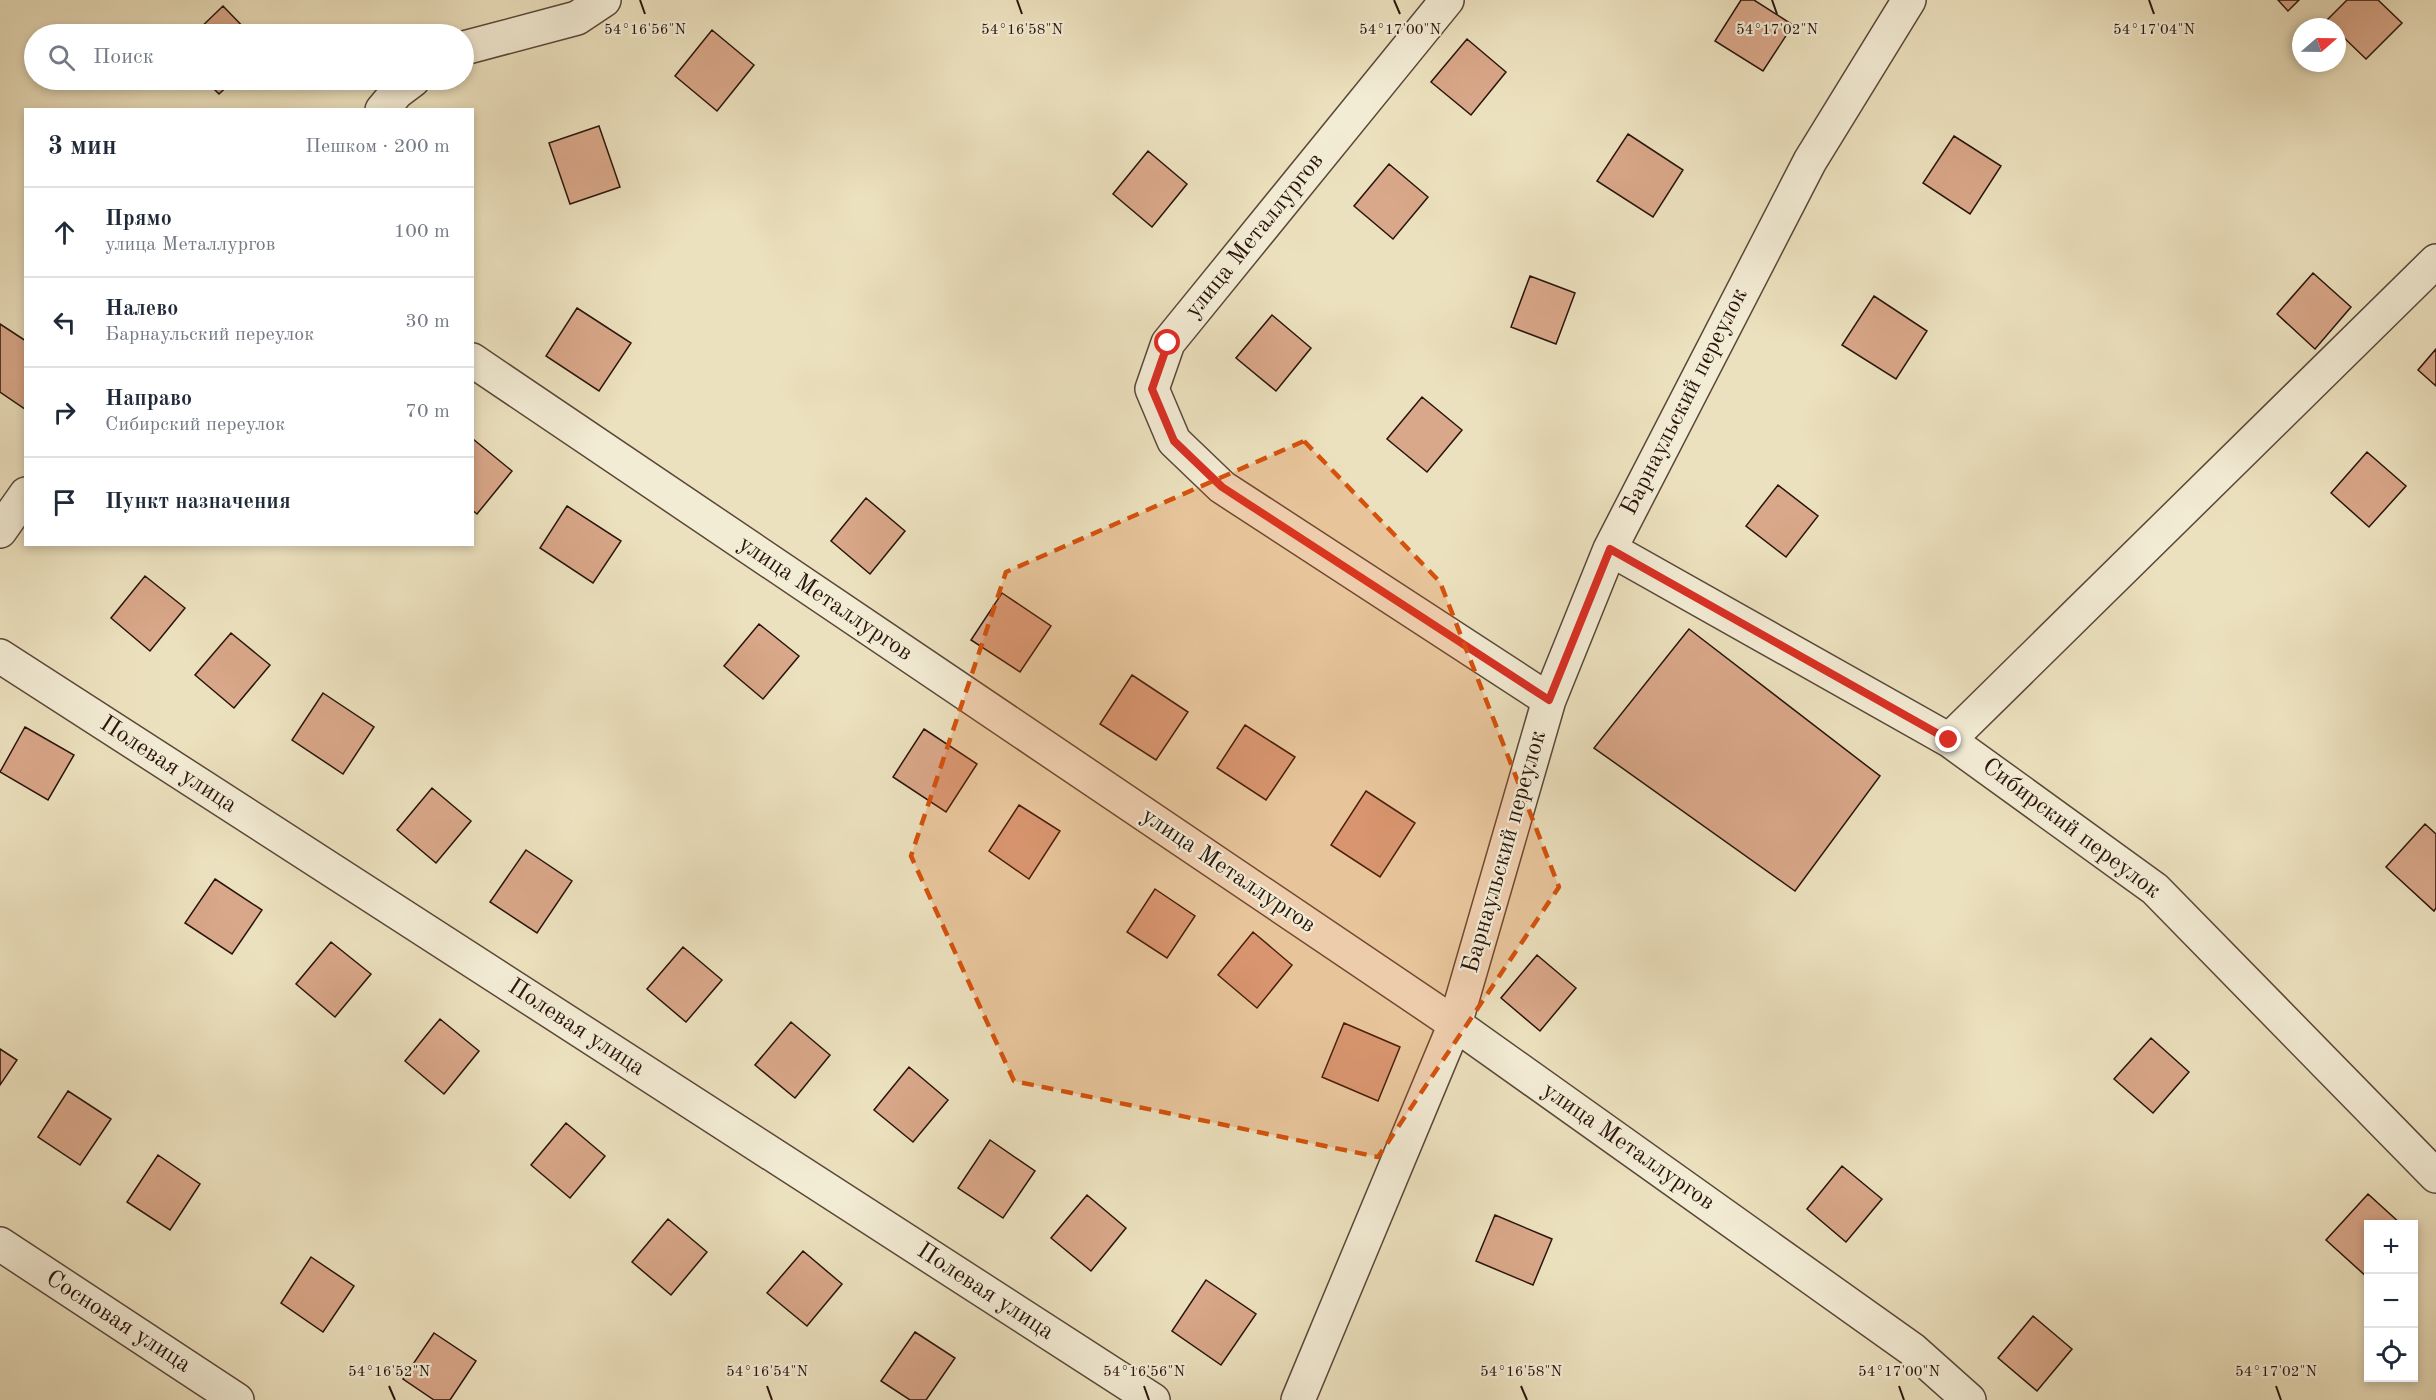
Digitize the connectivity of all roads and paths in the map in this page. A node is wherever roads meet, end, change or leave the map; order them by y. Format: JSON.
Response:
{"nodes":[{"id":1,"x":604,"y":0,"type":"edge"},
{"id":2,"x":1447,"y":0,"type":"edge"},
{"id":3,"x":1909,"y":0,"type":"edge"},
{"id":4,"x":474,"y":45,"type":"edge"},
{"id":5,"x":400,"y":90,"type":"edge"},
{"id":6,"x":384,"y":108,"type":"edge"},
{"id":7,"x":2436,"y":261,"type":"edge"},
{"id":8,"x":474,"y":361,"type":"edge"},
{"id":9,"x":24,"y":497,"type":"edge"},
{"id":10,"x":0,"y":531,"type":"edge"},
{"id":11,"x":1610,"y":549,"type":"junction"},
{"id":12,"x":0,"y":656,"type":"edge"},
{"id":13,"x":1549,"y":700,"type":"junction"},
{"id":14,"x":1949,"y":740,"type":"junction"},
{"id":15,"x":1455,"y":1024,"type":"junction"},
{"id":16,"x":2436,"y":1176,"type":"edge"},
{"id":17,"x":0,"y":1244,"type":"edge"},
{"id":18,"x":237,"y":1400,"type":"edge"},
{"id":19,"x":1153,"y":1400,"type":"edge"},
{"id":20,"x":1298,"y":1400,"type":"edge"},
{"id":21,"x":1970,"y":1400,"type":"edge"}],
"edges":[{"from":1,"to":4,"type":"street"},
{"from":2,"to":13,"type":"street","name":"улица Металлургов"},
{"from":3,"to":11,"type":"street","name":"Барнаульский переулок"},
{"from":5,"to":6,"type":"street"},
{"from":7,"to":14,"type":"street"},
{"from":8,"to":15,"type":"street","name":"улица Металлургов"},
{"from":9,"to":10,"type":"street"},
{"from":11,"to":13,"type":"street","name":"Барнаульский переулок"},
{"from":11,"to":14,"type":"street","name":"Сибирский переулок"},
{"from":12,"to":19,"type":"street","name":"Полевая улица"},
{"from":13,"to":15,"type":"street","name":"Барнаульский переулок"},
{"from":14,"to":16,"type":"street","name":"Сибирский переулок"},
{"from":15,"to":20,"type":"street","name":"Барнаульский переулок"},
{"from":15,"to":21,"type":"street","name":"улица Металлургов"},
{"from":17,"to":18,"type":"street","name":"Сосновая улица"}]}
